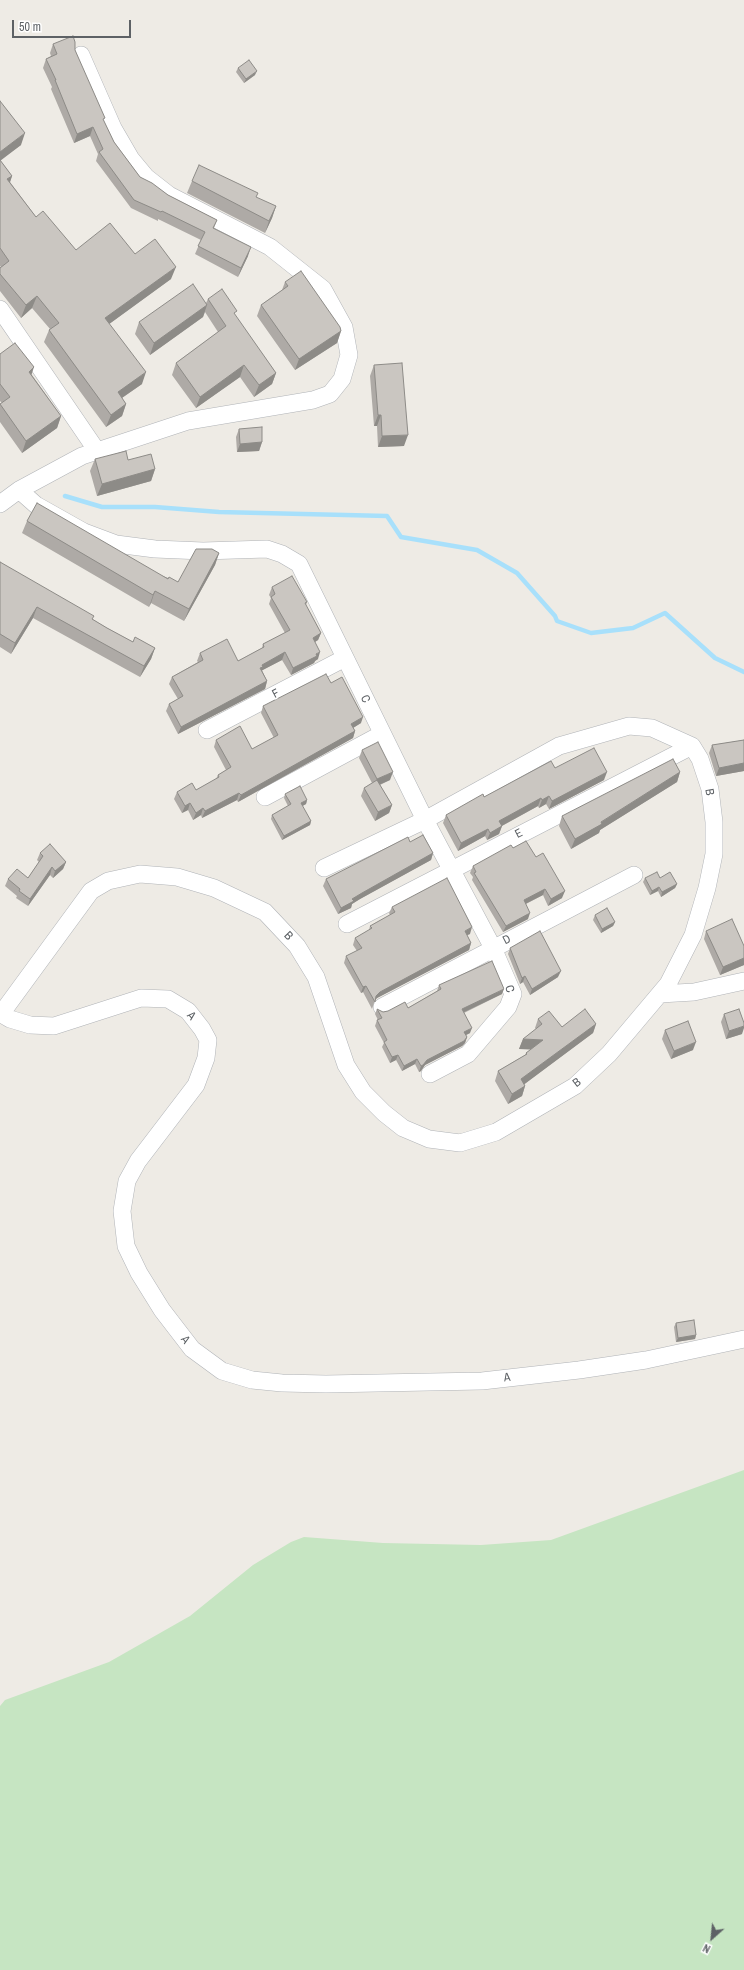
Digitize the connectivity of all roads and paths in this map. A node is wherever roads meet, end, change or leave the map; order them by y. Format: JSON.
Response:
{"nodes":[{"id":1,"x":81,"y":55,"type":"dead end"},
{"id":2,"x":0,"y":309,"type":"edge"},
{"id":3,"x":97,"y":451,"type":"junction"},
{"id":4,"x":19,"y":490,"type":"junction"},
{"id":5,"x":0,"y":504,"type":"edge"},
{"id":6,"x":345,"y":658,"type":"junction"},
{"id":7,"x":207,"y":730,"type":"dead end"},
{"id":8,"x":382,"y":734,"type":"junction"},
{"id":9,"x":692,"y":746,"type":"junction"},
{"id":10,"x":265,"y":797,"type":"dead end"},
{"id":11,"x":425,"y":820,"type":"junction"},
{"id":12,"x":324,"y":868,"type":"dead end"},
{"id":13,"x":451,"y":869,"type":"junction"},
{"id":14,"x":634,"y":875,"type":"dead end"},
{"id":15,"x":347,"y":924,"type":"dead end"},
{"id":16,"x":493,"y":948,"type":"junction"},
{"id":17,"x":744,"y":981,"type":"edge"},
{"id":18,"x":660,"y":994,"type":"junction"},
{"id":19,"x":382,"y":1007,"type":"dead end"},
{"id":20,"x":1,"y":1013,"type":"edge"},
{"id":21,"x":430,"y":1074,"type":"dead end"},
{"id":22,"x":744,"y":1339,"type":"edge"}],
"edges":[{"from":1,"to":3,"type":"street"},
{"from":2,"to":3,"type":"street"},
{"from":3,"to":4,"type":"street"},
{"from":4,"to":5,"type":"street"},
{"from":4,"to":6,"type":"street","name":"C"},
{"from":6,"to":7,"type":"street","name":"F"},
{"from":6,"to":8,"type":"street","name":"C"},
{"from":8,"to":10,"type":"street"},
{"from":8,"to":11,"type":"street","name":"C"},
{"from":9,"to":11,"type":"street"},
{"from":9,"to":13,"type":"street","name":"E"},
{"from":9,"to":18,"type":"street","name":"B"},
{"from":11,"to":12,"type":"street"},
{"from":11,"to":13,"type":"street","name":"C"},
{"from":13,"to":15,"type":"street","name":"E"},
{"from":13,"to":16,"type":"street","name":"C"},
{"from":14,"to":16,"type":"street","name":"D"},
{"from":16,"to":19,"type":"street","name":"D"},
{"from":16,"to":21,"type":"street","name":"C"},
{"from":17,"to":18,"type":"street"},
{"from":18,"to":20,"type":"street","name":"B"},
{"from":20,"to":22,"type":"street","name":"A"}]}
